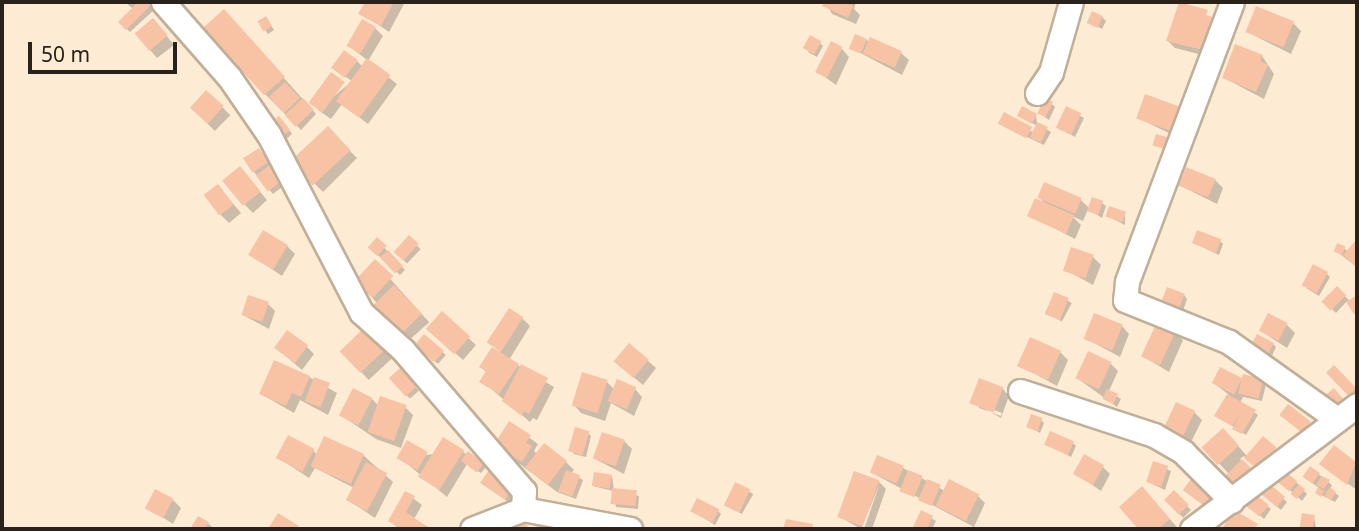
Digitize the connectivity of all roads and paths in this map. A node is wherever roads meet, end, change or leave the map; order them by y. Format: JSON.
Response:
{"nodes":[{"id":1,"x":1071,"y":2,"type":"edge"},
{"id":2,"x":1232,"y":2,"type":"edge"},
{"id":3,"x":175,"y":6,"type":"edge"},
{"id":4,"x":1037,"y":93,"type":"dead end"},
{"id":5,"x":1020,"y":391,"type":"dead end"},
{"id":6,"x":1357,"y":406,"type":"edge"},
{"id":7,"x":1337,"y":419,"type":"junction"},
{"id":8,"x":1231,"y":501,"type":"junction"},
{"id":9,"x":523,"y":509,"type":"junction"},
{"id":10,"x":472,"y":529,"type":"edge"},
{"id":11,"x":630,"y":529,"type":"edge"},
{"id":12,"x":1192,"y":529,"type":"edge"}],
"edges":[{"from":1,"to":4,"type":"street"},
{"from":2,"to":7,"type":"street"},
{"from":3,"to":9,"type":"street"},
{"from":5,"to":8,"type":"street"},
{"from":6,"to":7,"type":"street"},
{"from":7,"to":8,"type":"street"},
{"from":8,"to":12,"type":"street"},
{"from":9,"to":10,"type":"street"},
{"from":9,"to":11,"type":"street"}]}
